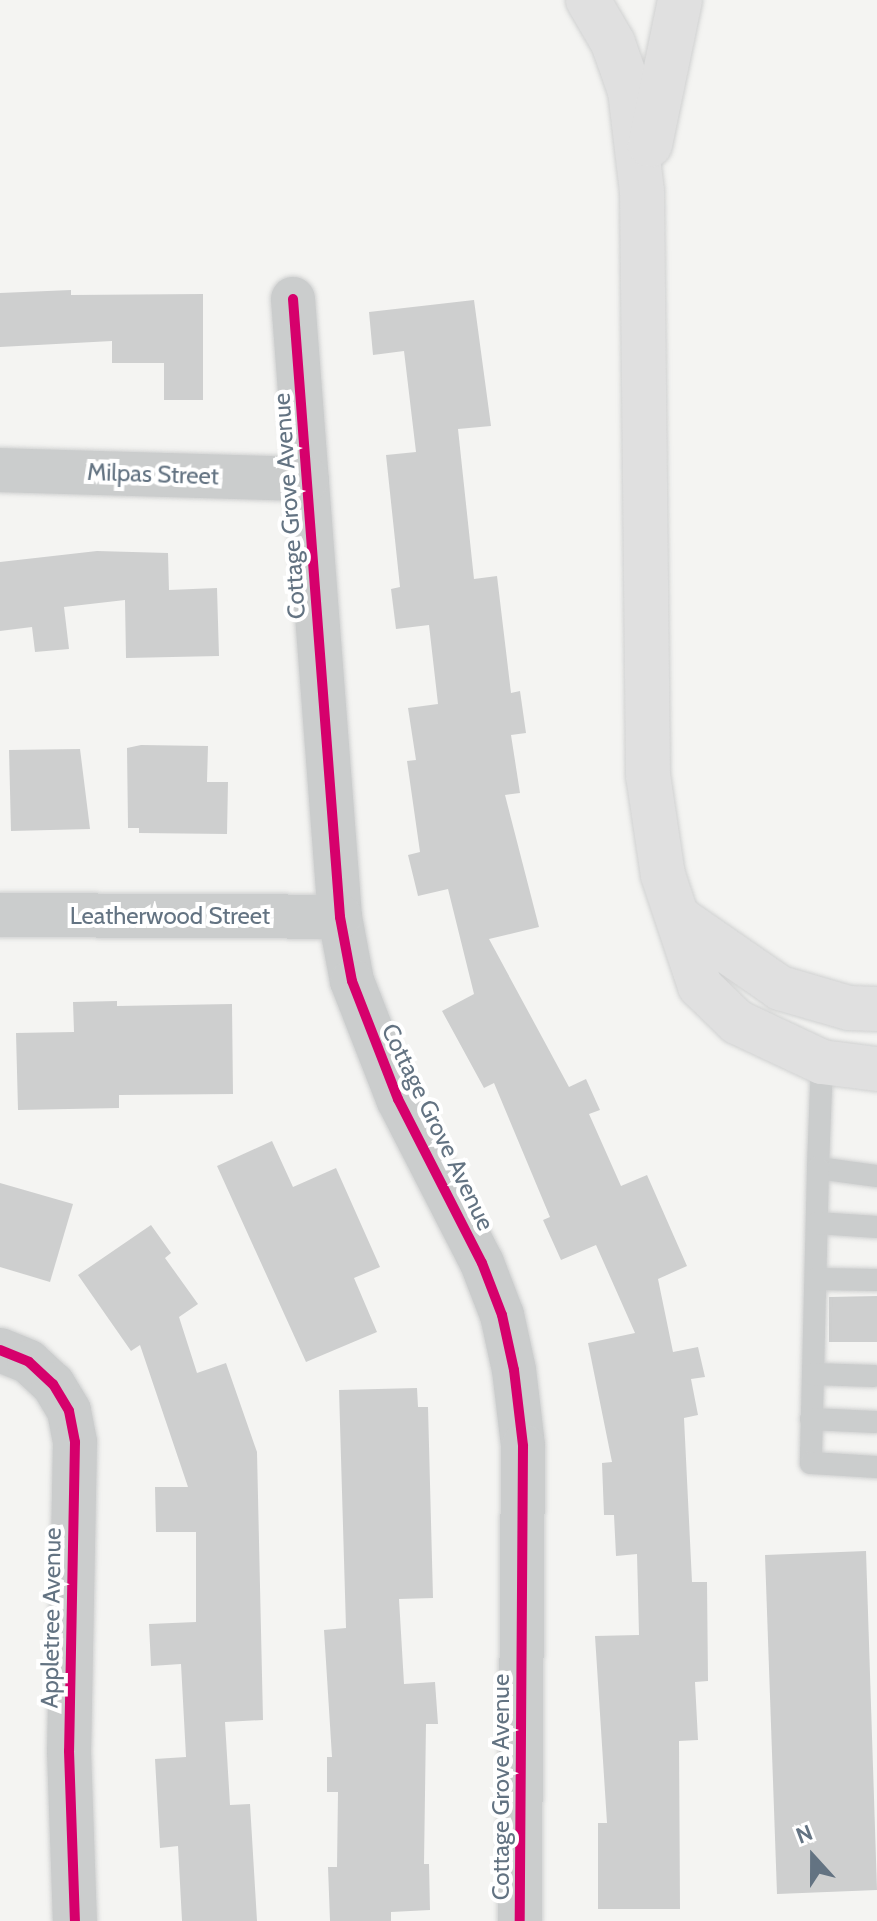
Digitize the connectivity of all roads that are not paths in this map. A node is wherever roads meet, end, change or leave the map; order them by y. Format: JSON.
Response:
{"nodes":[{"id":1,"x":588,"y":0,"type":"edge"},
{"id":2,"x":680,"y":0,"type":"edge"},
{"id":3,"x":642,"y":191,"type":"junction"},
{"id":4,"x":293,"y":299,"type":"dead end"},
{"id":5,"x":0,"y":470,"type":"edge"},
{"id":6,"x":307,"y":479,"type":"junction"},
{"id":7,"x":0,"y":915,"type":"edge"},
{"id":8,"x":340,"y":917,"type":"junction"},
{"id":9,"x":679,"y":918,"type":"junction"},
{"id":10,"x":877,"y":1009,"type":"edge"},
{"id":11,"x":822,"y":1062,"type":"junction"},
{"id":12,"x":877,"y":1069,"type":"edge"},
{"id":13,"x":818,"y":1168,"type":"junction"},
{"id":14,"x":877,"y":1176,"type":"edge"},
{"id":15,"x":817,"y":1223,"type":"junction"},
{"id":16,"x":877,"y":1227,"type":"edge"},
{"id":17,"x":816,"y":1279,"type":"junction"},
{"id":18,"x":877,"y":1280,"type":"edge"},
{"id":19,"x":0,"y":1350,"type":"edge"},
{"id":20,"x":813,"y":1374,"type":"junction"},
{"id":21,"x":874,"y":1376,"type":"dead end"},
{"id":22,"x":811,"y":1419,"type":"junction"},
{"id":23,"x":875,"y":1422,"type":"edge"},
{"id":24,"x":877,"y":1467,"type":"edge"},
{"id":25,"x":75,"y":1921,"type":"edge"},
{"id":26,"x":520,"y":1921,"type":"edge"}],
"edges":[{"from":1,"to":3,"type":"highway"},
{"from":2,"to":3,"type":"highway"},
{"from":3,"to":9,"type":"highway"},
{"from":4,"to":6,"type":"street","name":"Cottage Grove Avenue"},
{"from":5,"to":6,"type":"street","name":"Milpas Street"},
{"from":6,"to":8,"type":"street","name":"Cottage Grove Avenue"},
{"from":7,"to":8,"type":"street","name":"Leatherwood Street"},
{"from":8,"to":26,"type":"street","name":"Cottage Grove Avenue"},
{"from":9,"to":10,"type":"highway"},
{"from":9,"to":11,"type":"highway"},
{"from":11,"to":12,"type":"highway"},
{"from":11,"to":13,"type":"lane"},
{"from":13,"to":14,"type":"lane"},
{"from":13,"to":15,"type":"lane"},
{"from":15,"to":16,"type":"lane"},
{"from":15,"to":17,"type":"lane"},
{"from":17,"to":18,"type":"lane"},
{"from":17,"to":20,"type":"lane"},
{"from":19,"to":25,"type":"street","name":"Appletree Avenue"},
{"from":20,"to":21,"type":"lane"},
{"from":20,"to":22,"type":"lane"},
{"from":22,"to":23,"type":"lane"},
{"from":22,"to":24,"type":"lane"}]}
